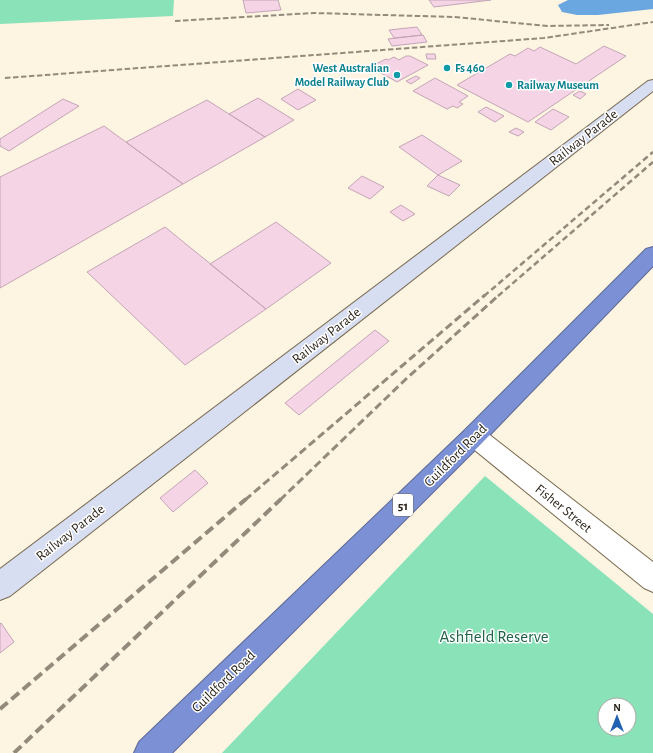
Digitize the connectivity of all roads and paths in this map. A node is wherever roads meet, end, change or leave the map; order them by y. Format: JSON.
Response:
{"nodes":[{"id":1,"x":653,"y":84,"type":"edge"},
{"id":2,"x":653,"y":254,"type":"edge"},
{"id":3,"x":474,"y":436,"type":"junction"},
{"id":4,"x":653,"y":579,"type":"edge"},
{"id":5,"x":0,"y":586,"type":"edge"},
{"id":6,"x":150,"y":753,"type":"edge"}],
"edges":[{"from":1,"to":5,"type":"street","name":"Railway Parade"},
{"from":2,"to":3,"type":"highway","name":"Guildford Road","number":"51"},
{"from":3,"to":4,"type":"street","name":"Fisher Street"},
{"from":3,"to":6,"type":"highway","name":"Guildford Road","number":"51"}]}
